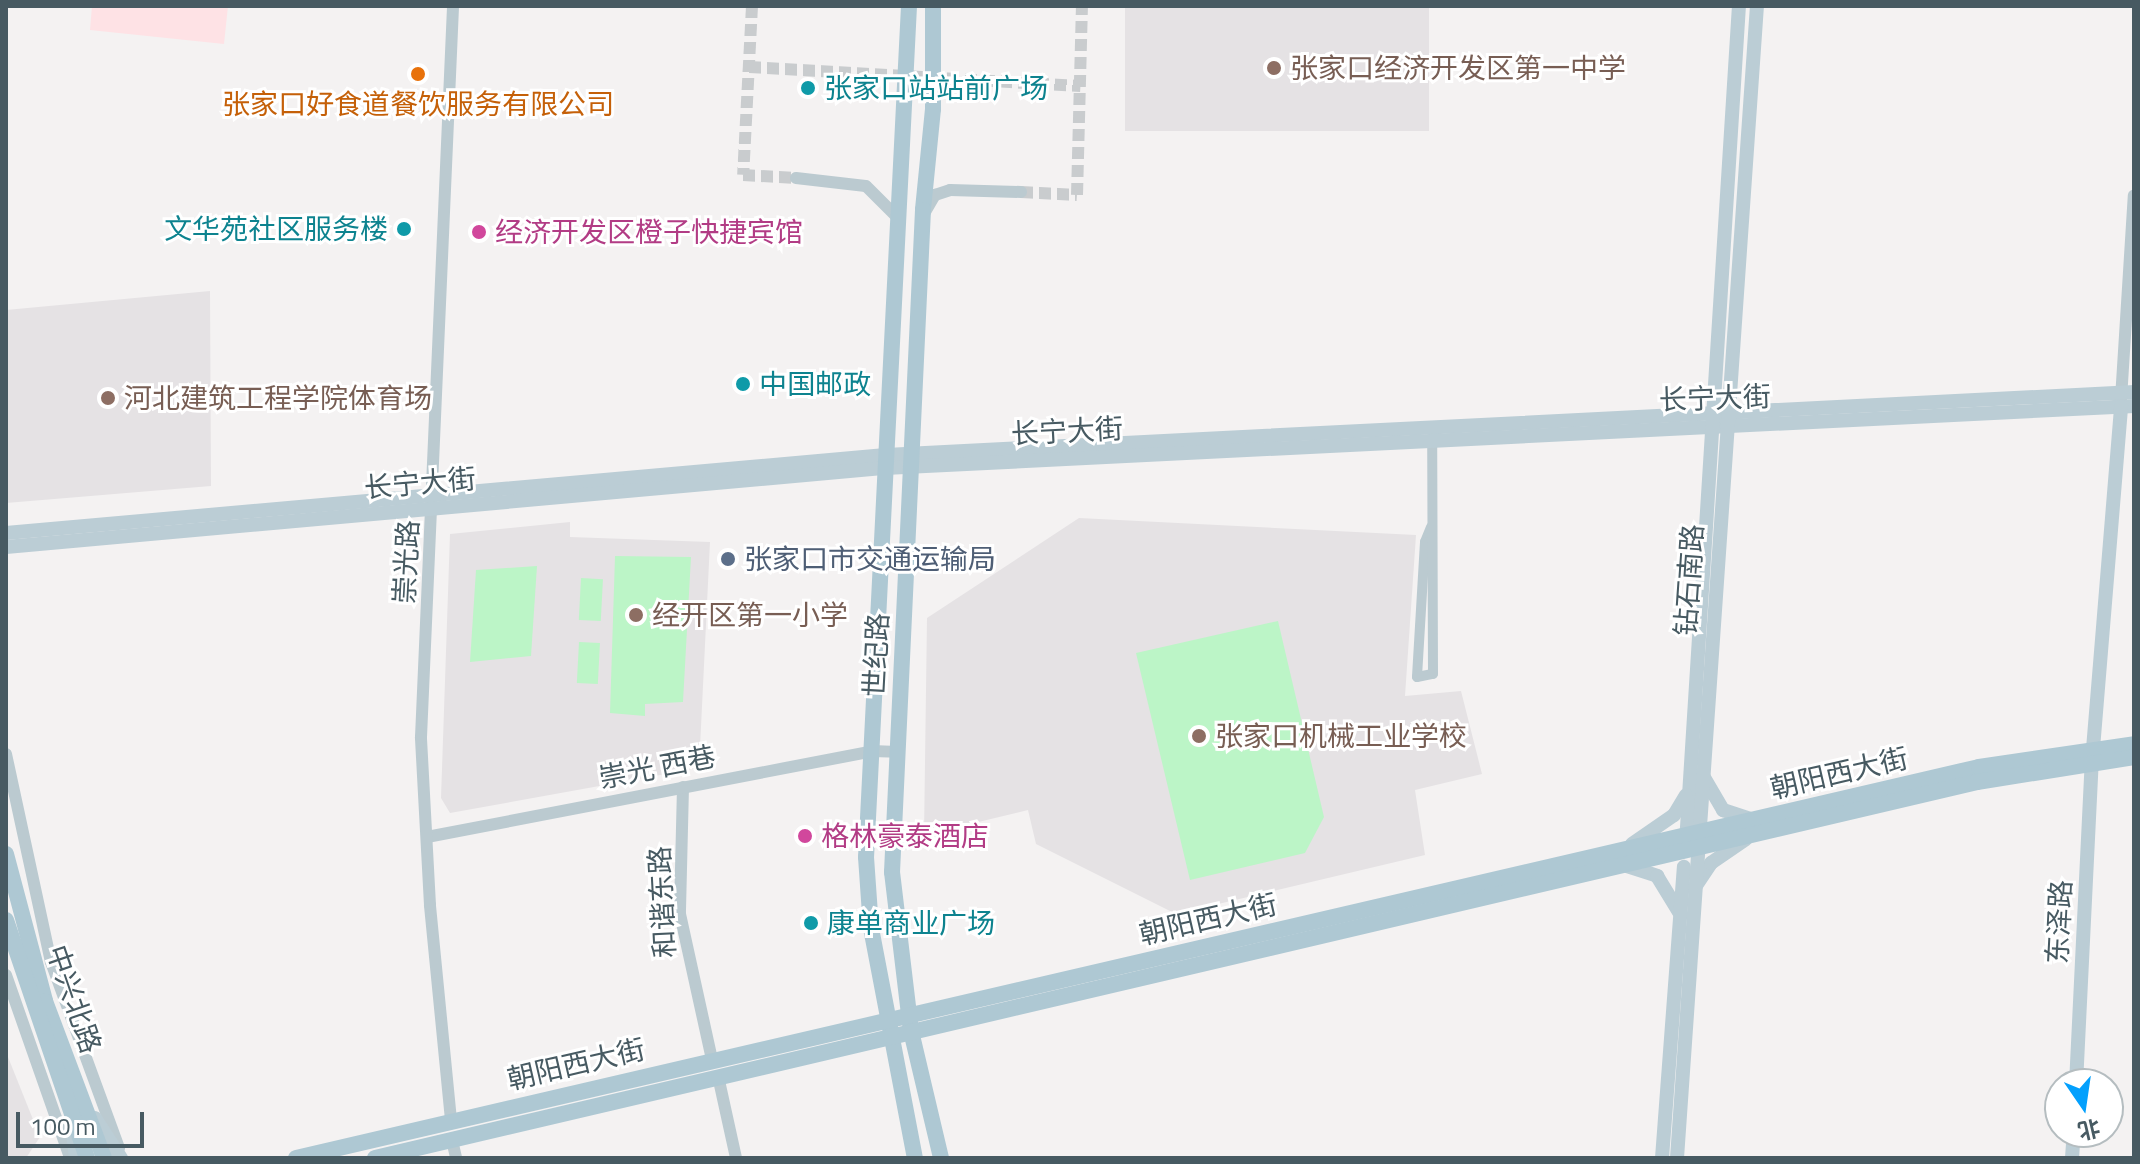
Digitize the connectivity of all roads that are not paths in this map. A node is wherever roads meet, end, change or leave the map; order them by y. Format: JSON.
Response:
{"nodes":[{"id":1,"x":453,"y":6,"type":"edge"},
{"id":2,"x":1739,"y":6,"type":"edge"},
{"id":3,"x":1757,"y":6,"type":"edge"},
{"id":4,"x":909,"y":14,"type":"edge"},
{"id":5,"x":932,"y":14,"type":"edge"},
{"id":6,"x":796,"y":178,"type":"tunnel mouth"},
{"id":7,"x":1021,"y":192,"type":"tunnel mouth"},
{"id":8,"x":2134,"y":195,"type":"edge"},
{"id":9,"x":897,"y":224,"type":"junction"},
{"id":10,"x":922,"y":225,"type":"junction"},
{"id":11,"x":2127,"y":399,"type":"edge"},
{"id":12,"x":1720,"y":418,"type":"junction"},
{"id":13,"x":1432,"y":437,"type":"junction"},
{"id":14,"x":911,"y":460,"type":"junction"},
{"id":15,"x":886,"y":461,"type":"junction"},
{"id":16,"x":433,"y":503,"type":"junction"},
{"id":17,"x":1431,"y":527,"type":"junction"},
{"id":18,"x":6,"y":533,"type":"edge"},
{"id":19,"x":6,"y":547,"type":"edge"},
{"id":20,"x":2134,"y":744,"type":"edge"},
{"id":21,"x":872,"y":751,"type":"junction"},
{"id":22,"x":897,"y":752,"type":"junction"},
{"id":23,"x":6,"y":754,"type":"edge"},
{"id":24,"x":2093,"y":755,"type":"junction"},
{"id":25,"x":2134,"y":757,"type":"edge"},
{"id":26,"x":1701,"y":769,"type":"junction"},
{"id":27,"x":1690,"y":783,"type":"junction"},
{"id":28,"x":683,"y":787,"type":"junction"},
{"id":29,"x":1755,"y":827,"type":"junction"},
{"id":30,"x":427,"y":837,"type":"junction"},
{"id":31,"x":1691,"y":842,"type":"junction"},
{"id":32,"x":6,"y":854,"type":"edge"},
{"id":33,"x":1618,"y":859,"type":"junction"},
{"id":34,"x":1692,"y":895,"type":"junction"},
{"id":35,"x":1680,"y":916,"type":"junction"},
{"id":36,"x":6,"y":920,"type":"edge"},
{"id":37,"x":6,"y":975,"type":"edge"},
{"id":38,"x":910,"y":1023,"type":"junction"},
{"id":39,"x":887,"y":1028,"type":"junction"},
{"id":40,"x":712,"y":1060,"type":"junction"},
{"id":41,"x":2077,"y":1068,"type":"edge"},
{"id":42,"x":718,"y":1076,"type":"junction"},
{"id":43,"x":73,"y":1097,"type":"junction"},
{"id":44,"x":451,"y":1120,"type":"junction"},
{"id":45,"x":452,"y":1140,"type":"junction"},
{"id":46,"x":70,"y":1158,"type":"edge"},
{"id":47,"x":76,"y":1158,"type":"edge"},
{"id":48,"x":87,"y":1158,"type":"edge"},
{"id":49,"x":104,"y":1158,"type":"edge"},
{"id":50,"x":122,"y":1158,"type":"edge"},
{"id":51,"x":296,"y":1158,"type":"edge"},
{"id":52,"x":375,"y":1158,"type":"edge"},
{"id":53,"x":456,"y":1158,"type":"edge"},
{"id":54,"x":736,"y":1158,"type":"edge"},
{"id":55,"x":915,"y":1158,"type":"edge"},
{"id":56,"x":941,"y":1158,"type":"edge"},
{"id":57,"x":1662,"y":1158,"type":"edge"},
{"id":58,"x":1677,"y":1158,"type":"edge"}],
"edges":[{"from":1,"to":16,"type":"street","name":"崇光路"},
{"from":2,"to":12,"type":"main road","name":"钻石南路"},
{"from":3,"to":12,"type":"main road","name":"钻石南路"},
{"from":4,"to":5,"type":"main road"},
{"from":4,"to":9,"type":"main road","name":"世纪路"},
{"from":5,"to":10,"type":"main road","name":"世纪路"},
{"from":6,"to":9,"type":"street"},
{"from":7,"to":10,"type":"street"},
{"from":8,"to":11,"type":"street"},
{"from":9,"to":10,"type":"main road"},
{"from":9,"to":15,"type":"main road","name":"世纪路"},
{"from":10,"to":14,"type":"main road","name":"世纪路"},
{"from":11,"to":12,"type":"main road","name":"长宁大街"},
{"from":11,"to":24,"type":"main road","name":"东泽路"},
{"from":12,"to":13,"type":"main road","name":"长宁大街"},
{"from":12,"to":14,"type":"main road","name":"长宁大街"},
{"from":12,"to":26,"type":"main road","name":"钻石南路"},
{"from":12,"to":27,"type":"main road","name":"钻石南路"},
{"from":13,"to":14,"type":"main road","name":"长宁大街"},
{"from":13,"to":17,"type":"street"},
{"from":14,"to":15,"type":"main road","name":"长宁大街"},
{"from":14,"to":22,"type":"main road","name":"世纪路"},
{"from":15,"to":16,"type":"main road","name":"长宁大街"},
{"from":15,"to":21,"type":"main road","name":"世纪路"},
{"from":16,"to":18,"type":"main road","name":"长宁大街"},
{"from":16,"to":19,"type":"main road","name":"长宁大街"},
{"from":16,"to":30,"type":"street","name":"崇光路"},
{"from":17,"to":17,"type":"street"},
{"from":20,"to":24,"type":"main road","name":"朝阳西大街"},
{"from":21,"to":22,"type":"street","name":"崇光 西巷"},
{"from":21,"to":28,"type":"street","name":"崇光 西巷"},
{"from":21,"to":39,"type":"main road","name":"世纪路"},
{"from":22,"to":38,"type":"main road","name":"世纪路"},
{"from":23,"to":50,"type":"street"},
{"from":24,"to":25,"type":"main road","name":"朝阳西大街"},
{"from":24,"to":29,"type":"main road","name":"朝阳西大街"},
{"from":24,"to":41,"type":"main road","name":"东泽路"},
{"from":26,"to":29,"type":"main road"},
{"from":26,"to":31,"type":"main road","name":"钻石南路"},
{"from":27,"to":31,"type":"main road","name":"钻石南路"},
{"from":27,"to":33,"type":"main road"},
{"from":28,"to":30,"type":"street","name":"崇光 西巷"},
{"from":28,"to":40,"type":"street","name":"和谐东路"},
{"from":29,"to":31,"type":"main road","name":"朝阳西大街"},
{"from":29,"to":34,"type":"main road"},
{"from":30,"to":44,"type":"street","name":"崇光路"},
{"from":31,"to":33,"type":"main road","name":"朝阳西大街"},
{"from":31,"to":34,"type":"main road","name":"钻石南路"},
{"from":31,"to":35,"type":"main road","name":"钻石南路"},
{"from":32,"to":43,"type":"main road","name":"中兴北路"},
{"from":33,"to":35,"type":"main road"},
{"from":33,"to":38,"type":"main road","name":"朝阳西大街"},
{"from":34,"to":58,"type":"main road","name":"钻石南路"},
{"from":35,"to":57,"type":"main road","name":"钻石南路"},
{"from":36,"to":43,"type":"main road","name":"中兴北路"},
{"from":37,"to":46,"type":"street"},
{"from":38,"to":39,"type":"main road","name":"朝阳西大街"},
{"from":38,"to":56,"type":"main road","name":"世纪路"},
{"from":39,"to":40,"type":"main road","name":"朝阳西大街"},
{"from":39,"to":42,"type":"main road","name":"朝阳西大街"},
{"from":39,"to":55,"type":"main road","name":"世纪路"},
{"from":40,"to":44,"type":"main road","name":"朝阳西大街"},
{"from":42,"to":45,"type":"main road","name":"朝阳西大街"},
{"from":42,"to":54,"type":"street"},
{"from":43,"to":47,"type":"main road"},
{"from":43,"to":48,"type":"main road","name":"中兴北路"},
{"from":43,"to":49,"type":"main road","name":"中兴北路"},
{"from":43,"to":50,"type":"main road"},
{"from":44,"to":51,"type":"main road","name":"朝阳西大街"},
{"from":45,"to":52,"type":"main road","name":"朝阳西大街"},
{"from":45,"to":53,"type":"street"}]}
